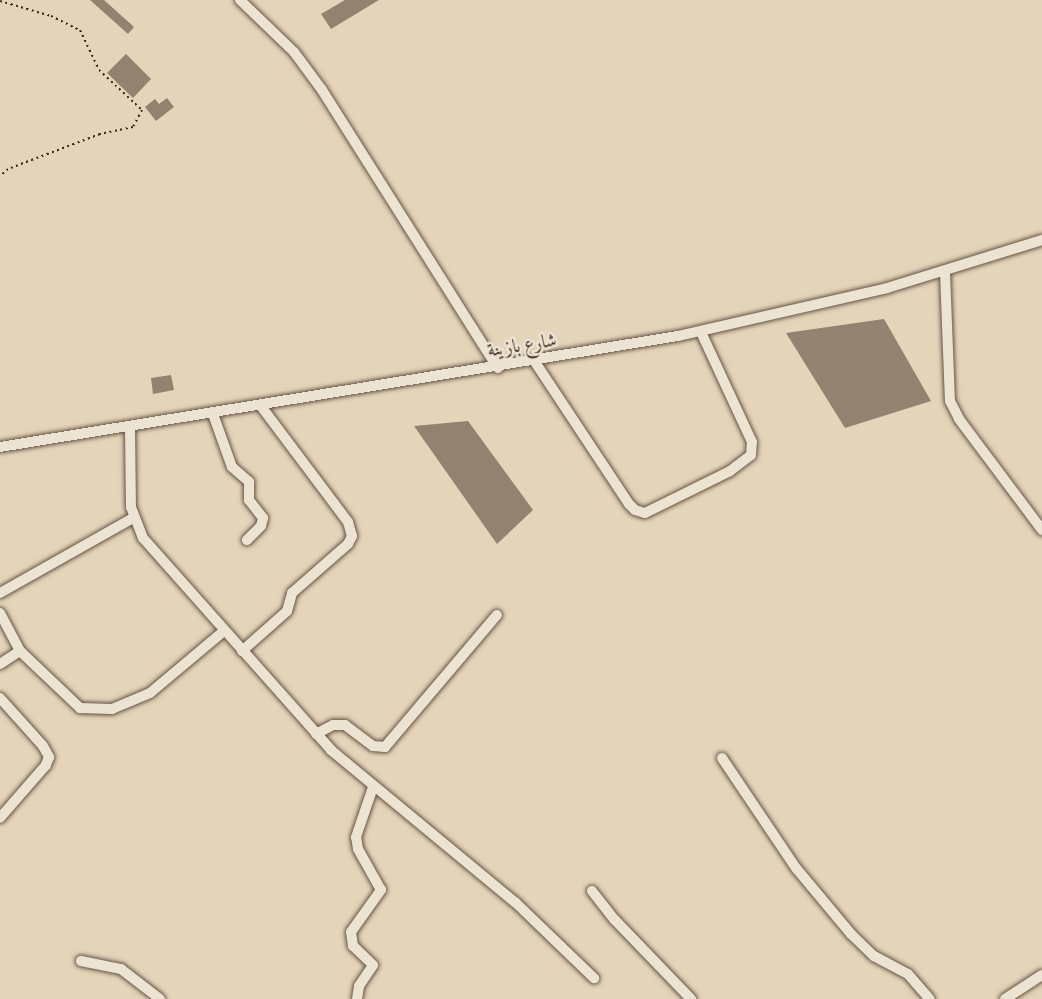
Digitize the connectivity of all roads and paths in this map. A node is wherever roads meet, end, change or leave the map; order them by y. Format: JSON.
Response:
{"nodes":[{"id":1,"x":240,"y":0,"type":"edge"},
{"id":2,"x":0,"y":1,"type":"edge"},
{"id":3,"x":0,"y":176,"type":"edge"},
{"id":4,"x":1042,"y":240,"type":"edge"},
{"id":5,"x":945,"y":272,"type":"junction"},
{"id":6,"x":701,"y":332,"type":"junction"},
{"id":7,"x":535,"y":362,"type":"junction"},
{"id":8,"x":498,"y":368,"type":"junction"},
{"id":9,"x":261,"y":406,"type":"junction"},
{"id":10,"x":213,"y":414,"type":"junction"},
{"id":11,"x":130,"y":427,"type":"junction"},
{"id":12,"x":0,"y":447,"type":"edge"},
{"id":13,"x":133,"y":518,"type":"junction"},
{"id":14,"x":1042,"y":530,"type":"edge"},
{"id":15,"x":247,"y":540,"type":"dead end"},
{"id":16,"x":0,"y":593,"type":"edge"},
{"id":17,"x":0,"y":613,"type":"edge"},
{"id":18,"x":497,"y":615,"type":"dead end"},
{"id":19,"x":224,"y":631,"type":"junction"},
{"id":20,"x":20,"y":651,"type":"junction"},
{"id":21,"x":242,"y":651,"type":"junction"},
{"id":22,"x":0,"y":664,"type":"edge"},
{"id":23,"x":0,"y":698,"type":"edge"},
{"id":24,"x":316,"y":734,"type":"junction"},
{"id":25,"x":722,"y":758,"type":"dead end"},
{"id":26,"x":373,"y":787,"type":"junction"},
{"id":27,"x":0,"y":818,"type":"edge"},
{"id":28,"x":593,"y":891,"type":"dead end"},
{"id":29,"x":81,"y":961,"type":"dead end"},
{"id":30,"x":1042,"y":975,"type":"edge"},
{"id":31,"x":594,"y":978,"type":"dead end"},
{"id":32,"x":160,"y":999,"type":"edge"},
{"id":33,"x":357,"y":999,"type":"edge"},
{"id":34,"x":691,"y":999,"type":"edge"},
{"id":35,"x":930,"y":999,"type":"edge"},
{"id":36,"x":1005,"y":999,"type":"edge"}],
"edges":[{"from":1,"to":8,"type":"street"},
{"from":2,"to":3,"type":"path"},
{"from":4,"to":5,"type":"street","name":"شارع بازينة"},
{"from":5,"to":6,"type":"street","name":"شارع بازينة"},
{"from":5,"to":14,"type":"street"},
{"from":6,"to":7,"type":"street","name":"شارع بازينة"},
{"from":6,"to":7,"type":"street"},
{"from":7,"to":8,"type":"street","name":"شارع بازينة"},
{"from":8,"to":9,"type":"street","name":"شارع بازينة"},
{"from":9,"to":10,"type":"street","name":"شارع بازينة"},
{"from":9,"to":21,"type":"street"},
{"from":10,"to":11,"type":"street","name":"شارع بازينة"},
{"from":10,"to":15,"type":"street"},
{"from":11,"to":12,"type":"street","name":"شارع بازينة"},
{"from":11,"to":13,"type":"street"},
{"from":13,"to":16,"type":"street"},
{"from":13,"to":19,"type":"street"},
{"from":17,"to":20,"type":"street"},
{"from":18,"to":24,"type":"street"},
{"from":19,"to":20,"type":"street"},
{"from":19,"to":21,"type":"street"},
{"from":20,"to":22,"type":"street"},
{"from":21,"to":24,"type":"street"},
{"from":23,"to":27,"type":"street"},
{"from":24,"to":26,"type":"street"},
{"from":25,"to":35,"type":"street"},
{"from":26,"to":31,"type":"street"},
{"from":26,"to":33,"type":"street"},
{"from":28,"to":34,"type":"street"},
{"from":29,"to":32,"type":"street"},
{"from":30,"to":36,"type":"street"}]}
